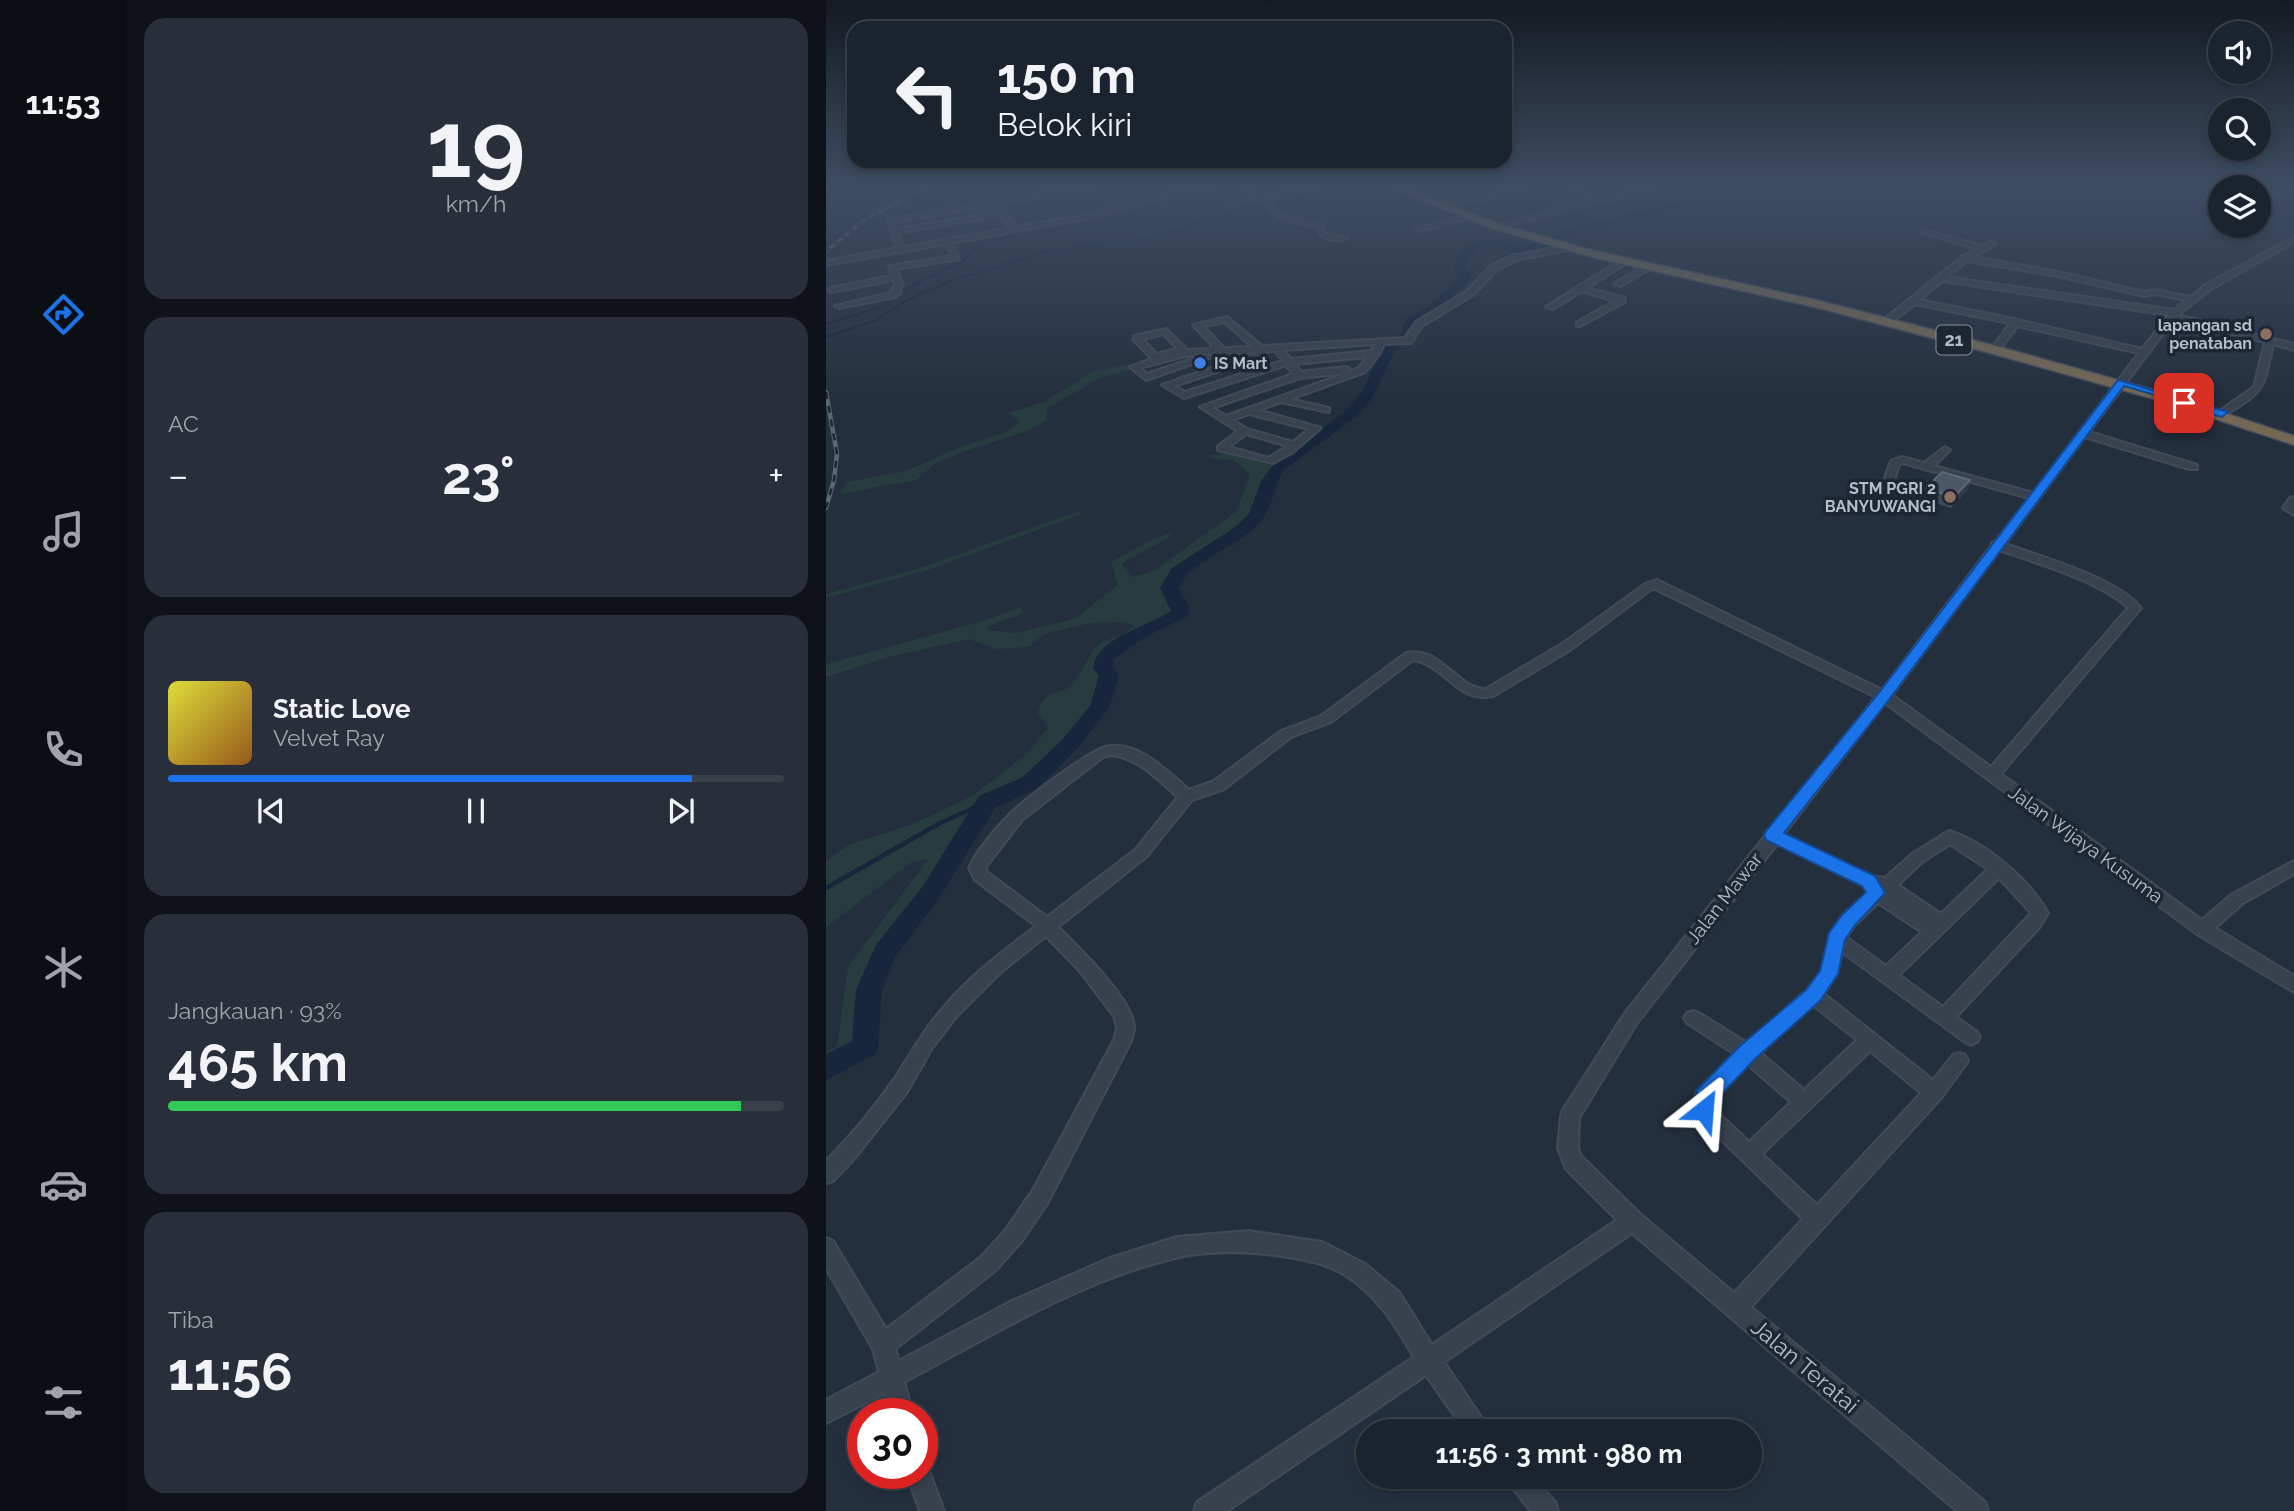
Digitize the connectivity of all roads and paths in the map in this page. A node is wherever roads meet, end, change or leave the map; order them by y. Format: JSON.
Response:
{"nodes":[{"id":1,"x":858,"y":258,"type":"edge"},
{"id":2,"x":952,"y":258,"type":"edge"},
{"id":3,"x":1517,"y":258,"type":"edge"},
{"id":4,"x":1608,"y":258,"type":"edge"},
{"id":5,"x":1611,"y":258,"type":"edge"},
{"id":6,"x":1966,"y":258,"type":"joint"},
{"id":7,"x":2262,"y":258,"type":"edge"},
{"id":8,"x":1624,"y":262,"type":"junction"},
{"id":9,"x":826,"y":264,"type":"edge"},
{"id":10,"x":858,"y":265,"type":"dead end"},
{"id":11,"x":940,"y":268,"type":"dead end"},
{"id":12,"x":1647,"y":268,"type":"junction"},
{"id":13,"x":894,"y":273,"type":"junction"},
{"id":14,"x":1943,"y":279,"type":"junction"},
{"id":15,"x":1618,"y":284,"type":"dead end"},
{"id":16,"x":1580,"y":288,"type":"junction"},
{"id":17,"x":893,"y":295,"type":"junction"},
{"id":18,"x":2191,"y":299,"type":"junction"},
{"id":19,"x":1910,"y":306,"type":"junction"},
{"id":20,"x":1550,"y":307,"type":"dead end"},
{"id":21,"x":1822,"y":307,"type":"junction"},
{"id":22,"x":846,"y":313,"type":"dead end"},
{"id":23,"x":2174,"y":314,"type":"junction"},
{"id":24,"x":2012,"y":321,"type":"junction"},
{"id":25,"x":1885,"y":323,"type":"junction"},
{"id":26,"x":1580,"y":324,"type":"dead end"},
{"id":27,"x":1391,"y":341,"type":"junction"},
{"id":28,"x":2270,"y":341,"type":"junction"},
{"id":29,"x":2294,"y":347,"type":"edge"},
{"id":30,"x":1277,"y":348,"type":"junction"},
{"id":31,"x":1224,"y":349,"type":"junction"},
{"id":32,"x":1259,"y":349,"type":"junction"},
{"id":33,"x":1995,"y":350,"type":"junction"},
{"id":34,"x":1185,"y":352,"type":"junction"},
{"id":35,"x":2144,"y":352,"type":"junction"},
{"id":36,"x":1376,"y":353,"type":"junction"},
{"id":37,"x":1287,"y":362,"type":"junction"},
{"id":38,"x":1363,"y":369,"type":"junction"},
{"id":39,"x":1299,"y":375,"type":"junction"},
{"id":40,"x":2121,"y":383,"type":"junction"},
{"id":41,"x":1282,"y":399,"type":"junction"},
{"id":42,"x":1326,"y":410,"type":"dead end"},
{"id":43,"x":1248,"y":411,"type":"junction"},
{"id":44,"x":2221,"y":414,"type":"junction"},
{"id":45,"x":1225,"y":419,"type":"junction"},
{"id":46,"x":1244,"y":431,"type":"junction"},
{"id":47,"x":2083,"y":433,"type":"junction"},
{"id":48,"x":2294,"y":439,"type":"edge"},
{"id":49,"x":1295,"y":445,"type":"junction"},
{"id":50,"x":1945,"y":450,"type":"dead end"},
{"id":51,"x":1926,"y":467,"type":"junction"},
{"id":52,"x":2193,"y":467,"type":"dead end"},
{"id":53,"x":1884,"y":494,"type":"dead end"},
{"id":54,"x":2034,"y":496,"type":"junction"},
{"id":55,"x":2294,"y":500,"type":"edge"},
{"id":56,"x":2294,"y":512,"type":"edge"},
{"id":57,"x":1996,"y":545,"type":"junction"},
{"id":58,"x":1884,"y":696,"type":"junction"},
{"id":59,"x":1991,"y":775,"type":"junction"},
{"id":60,"x":1187,"y":796,"type":"junction"},
{"id":61,"x":1772,"y":835,"type":"junction"},
{"id":62,"x":2294,"y":867,"type":"edge"},
{"id":63,"x":1999,"y":868,"type":"junction"},
{"id":64,"x":1877,"y":886,"type":"junction"},
{"id":65,"x":1046,"y":925,"type":"junction"},
{"id":66,"x":1937,"y":926,"type":"junction"},
{"id":67,"x":2203,"y":929,"type":"junction"},
{"id":68,"x":1836,"y":939,"type":"junction"},
{"id":69,"x":1888,"y":975,"type":"junction"},
{"id":70,"x":2294,"y":985,"type":"edge"},
{"id":71,"x":1813,"y":995,"type":"junction"},
{"id":72,"x":1945,"y":1017,"type":"junction"},
{"id":73,"x":1693,"y":1018,"type":"dead end"},
{"id":74,"x":1971,"y":1037,"type":"dead end"},
{"id":75,"x":1869,"y":1040,"type":"junction"},
{"id":76,"x":1748,"y":1053,"type":"junction"},
{"id":77,"x":1959,"y":1061,"type":"dead end"},
{"id":78,"x":1934,"y":1092,"type":"junction"},
{"id":79,"x":1804,"y":1102,"type":"junction"},
{"id":80,"x":1749,"y":1154,"type":"junction"},
{"id":81,"x":826,"y":1174,"type":"edge"},
{"id":82,"x":1818,"y":1219,"type":"junction"},
{"id":83,"x":1633,"y":1221,"type":"junction"},
{"id":84,"x":826,"y":1248,"type":"edge"},
{"id":85,"x":1736,"y":1307,"type":"junction"},
{"id":86,"x":883,"y":1345,"type":"junction"},
{"id":87,"x":1428,"y":1359,"type":"junction"},
{"id":88,"x":891,"y":1376,"type":"junction"},
{"id":89,"x":897,"y":1398,"type":"edge"},
{"id":90,"x":826,"y":1412,"type":"edge"},
{"id":91,"x":1471,"y":1419,"type":"edge"},
{"id":92,"x":924,"y":1489,"type":"edge"},
{"id":93,"x":1528,"y":1489,"type":"edge"},
{"id":94,"x":932,"y":1511,"type":"edge"},
{"id":95,"x":1206,"y":1511,"type":"edge"},
{"id":96,"x":1546,"y":1511,"type":"edge"},
{"id":97,"x":1976,"y":1511,"type":"edge"}],
"edges":[{"from":1,"to":9,"type":"street"},
{"from":2,"to":13,"type":"street"},
{"from":3,"to":27,"type":"street"},
{"from":4,"to":8,"type":"highway","number":"21"},
{"from":5,"to":21,"type":"highway","number":"21"},
{"from":6,"to":14,"type":"street"},
{"from":6,"to":18,"type":"street"},
{"from":7,"to":18,"type":"street","name":"Jalan Mawar"},
{"from":8,"to":12,"type":"highway","number":"21"},
{"from":8,"to":16,"type":"street"},
{"from":10,"to":13,"type":"street"},
{"from":11,"to":13,"type":"street"},
{"from":12,"to":15,"type":"street"},
{"from":12,"to":21,"type":"highway","number":"21"},
{"from":13,"to":17,"type":"street"},
{"from":13,"to":17,"type":"street"},
{"from":14,"to":19,"type":"street"},
{"from":14,"to":23,"type":"street"},
{"from":16,"to":20,"type":"street"},
{"from":16,"to":26,"type":"street"},
{"from":17,"to":22,"type":"street"},
{"from":18,"to":23,"type":"street","name":"Jalan Mawar"},
{"from":19,"to":24,"type":"street"},
{"from":19,"to":25,"type":"street"},
{"from":21,"to":25,"type":"highway","number":"21"},
{"from":23,"to":28,"type":"street"},
{"from":23,"to":35,"type":"street","name":"Jalan Mawar"},
{"from":24,"to":33,"type":"street"},
{"from":24,"to":35,"type":"street"},
{"from":25,"to":33,"type":"highway","number":"21"},
{"from":27,"to":30,"type":"street"},
{"from":27,"to":36,"type":"street"},
{"from":28,"to":29,"type":"street"},
{"from":28,"to":44,"type":"street"},
{"from":30,"to":32,"type":"street"},
{"from":30,"to":37,"type":"street"},
{"from":31,"to":32,"type":"street"},
{"from":31,"to":32,"type":"street"},
{"from":31,"to":34,"type":"street"},
{"from":31,"to":34,"type":"street"},
{"from":32,"to":37,"type":"street"},
{"from":33,"to":40,"type":"highway","number":"21"},
{"from":34,"to":34,"type":"street"},
{"from":35,"to":40,"type":"street","name":"Jalan Mawar"},
{"from":36,"to":37,"type":"street"},
{"from":36,"to":38,"type":"street"},
{"from":37,"to":39,"type":"street"},
{"from":38,"to":39,"type":"street"},
{"from":38,"to":41,"type":"street"},
{"from":39,"to":45,"type":"street"},
{"from":40,"to":44,"type":"highway","number":"21"},
{"from":40,"to":44,"type":"highway","number":"21"},
{"from":40,"to":47,"type":"street","name":"Jalan Mawar"},
{"from":41,"to":42,"type":"street"},
{"from":41,"to":43,"type":"street"},
{"from":43,"to":45,"type":"street"},
{"from":43,"to":49,"type":"street"},
{"from":44,"to":48,"type":"highway","number":"21"},
{"from":45,"to":46,"type":"street"},
{"from":46,"to":49,"type":"street"},
{"from":46,"to":49,"type":"street"},
{"from":47,"to":52,"type":"street"},
{"from":47,"to":54,"type":"street","name":"Jalan Mawar"},
{"from":50,"to":51,"type":"street"},
{"from":51,"to":53,"type":"street"},
{"from":51,"to":54,"type":"street"},
{"from":54,"to":57,"type":"street","name":"Jalan Mawar"},
{"from":55,"to":56,"type":"street"},
{"from":57,"to":58,"type":"street","name":"Jalan Mawar"},
{"from":57,"to":59,"type":"street"},
{"from":58,"to":59,"type":"street","name":"Jalan Wijaya Kusuma"},
{"from":58,"to":60,"type":"street","name":"Jalan Wijaya Kusuma"},
{"from":58,"to":61,"type":"street","name":"Jalan Mawar"},
{"from":59,"to":67,"type":"street","name":"Jalan Wijaya Kusuma"},
{"from":60,"to":65,"type":"street"},
{"from":60,"to":65,"type":"street"},
{"from":61,"to":64,"type":"street"},
{"from":61,"to":83,"type":"street","name":"Jalan Mawar"},
{"from":62,"to":67,"type":"street"},
{"from":63,"to":64,"type":"street"},
{"from":63,"to":66,"type":"street"},
{"from":63,"to":72,"type":"street"},
{"from":64,"to":66,"type":"street"},
{"from":64,"to":68,"type":"street"},
{"from":65,"to":81,"type":"street"},
{"from":65,"to":86,"type":"street"},
{"from":66,"to":69,"type":"street"},
{"from":67,"to":70,"type":"street","name":"Jalan Wijaya Kusuma"},
{"from":68,"to":69,"type":"street"},
{"from":68,"to":71,"type":"street"},
{"from":69,"to":72,"type":"street"},
{"from":71,"to":75,"type":"street"},
{"from":71,"to":76,"type":"street"},
{"from":72,"to":74,"type":"street"},
{"from":73,"to":76,"type":"street"},
{"from":75,"to":78,"type":"street"},
{"from":75,"to":79,"type":"street"},
{"from":76,"to":79,"type":"street"},
{"from":76,"to":80,"type":"street"},
{"from":77,"to":78,"type":"street"},
{"from":78,"to":82,"type":"street"},
{"from":79,"to":80,"type":"street"},
{"from":80,"to":82,"type":"street"},
{"from":82,"to":85,"type":"street"},
{"from":83,"to":85,"type":"street","name":"Jalan Teratai"},
{"from":83,"to":87,"type":"street"},
{"from":84,"to":86,"type":"street"},
{"from":85,"to":97,"type":"street","name":"Jalan Teratai"},
{"from":86,"to":88,"type":"street"},
{"from":87,"to":88,"type":"street"},
{"from":87,"to":91,"type":"street"},
{"from":87,"to":95,"type":"street"},
{"from":88,"to":89,"type":"street"},
{"from":88,"to":90,"type":"street"},
{"from":92,"to":94,"type":"street"},
{"from":93,"to":96,"type":"street"}]}
